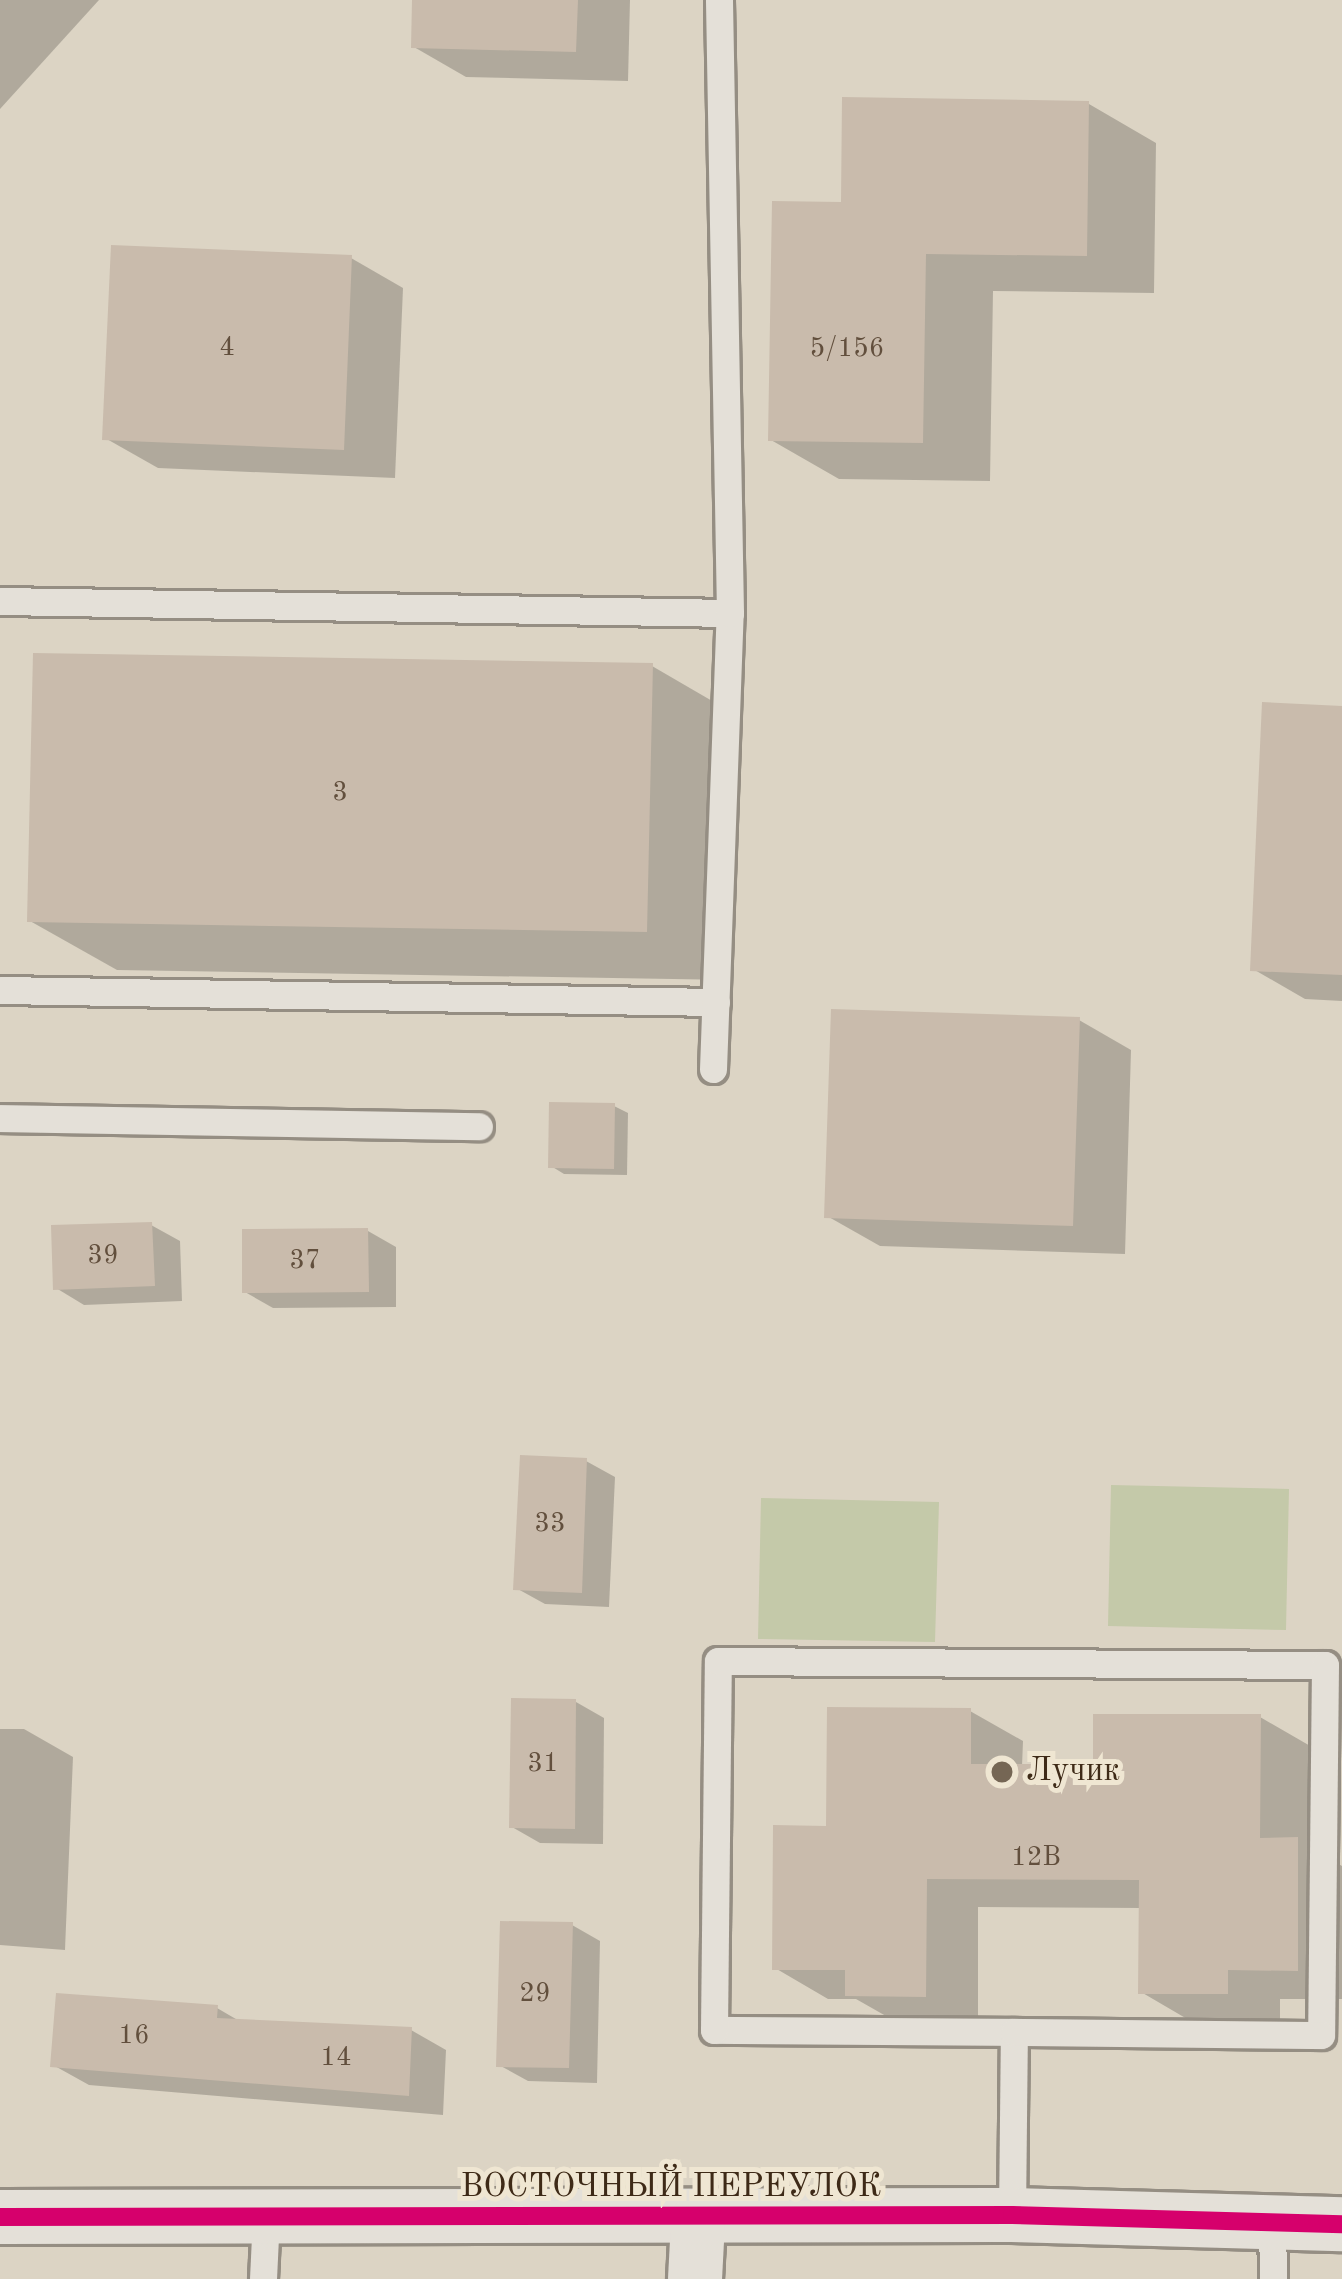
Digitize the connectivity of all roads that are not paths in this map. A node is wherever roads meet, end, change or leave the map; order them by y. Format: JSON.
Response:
{"nodes":[{"id":1,"x":719,"y":0,"type":"edge"},
{"id":2,"x":0,"y":601,"type":"edge"},
{"id":3,"x":730,"y":614,"type":"junction"},
{"id":4,"x":0,"y":990,"type":"edge"},
{"id":5,"x":716,"y":1002,"type":"junction"},
{"id":6,"x":713,"y":1069,"type":"dead end"},
{"id":7,"x":0,"y":1118,"type":"edge"},
{"id":8,"x":479,"y":1126,"type":"dead end"},
{"id":9,"x":1014,"y":2032,"type":"junction"},
{"id":10,"x":266,"y":2216,"type":"junction"},
{"id":11,"x":1012,"y":2216,"type":"junction"},
{"id":12,"x":0,"y":2217,"type":"edge"},
{"id":13,"x":698,"y":2221,"type":"junction"},
{"id":14,"x":1272,"y":2222,"type":"junction"},
{"id":15,"x":1342,"y":2224,"type":"edge"},
{"id":16,"x":263,"y":2279,"type":"edge"},
{"id":17,"x":695,"y":2279,"type":"edge"},
{"id":18,"x":1273,"y":2279,"type":"edge"}],
"edges":[{"from":1,"to":3,"type":"lane"},
{"from":2,"to":3,"type":"lane"},
{"from":3,"to":5,"type":"lane"},
{"from":4,"to":5,"type":"lane"},
{"from":5,"to":6,"type":"lane"},
{"from":7,"to":8,"type":"lane"},
{"from":9,"to":9,"type":"lane"},
{"from":9,"to":11,"type":"lane"},
{"from":10,"to":12,"type":"street","name":"ВОСТОЧНЫЙ ПЕРЕУЛОК"},
{"from":10,"to":13,"type":"street","name":"ВОСТОЧНЫЙ ПЕРЕУЛОК"},
{"from":10,"to":16,"type":"lane"},
{"from":11,"to":13,"type":"street","name":"ВОСТОЧНЫЙ ПЕРЕУЛОК"},
{"from":11,"to":14,"type":"street","name":"ВОСТОЧНЫЙ ПЕРЕУЛОК"},
{"from":13,"to":17,"type":"street"},
{"from":14,"to":15,"type":"street","name":"ВОСТОЧНЫЙ ПЕРЕУЛОК"},
{"from":14,"to":18,"type":"lane"}]}
